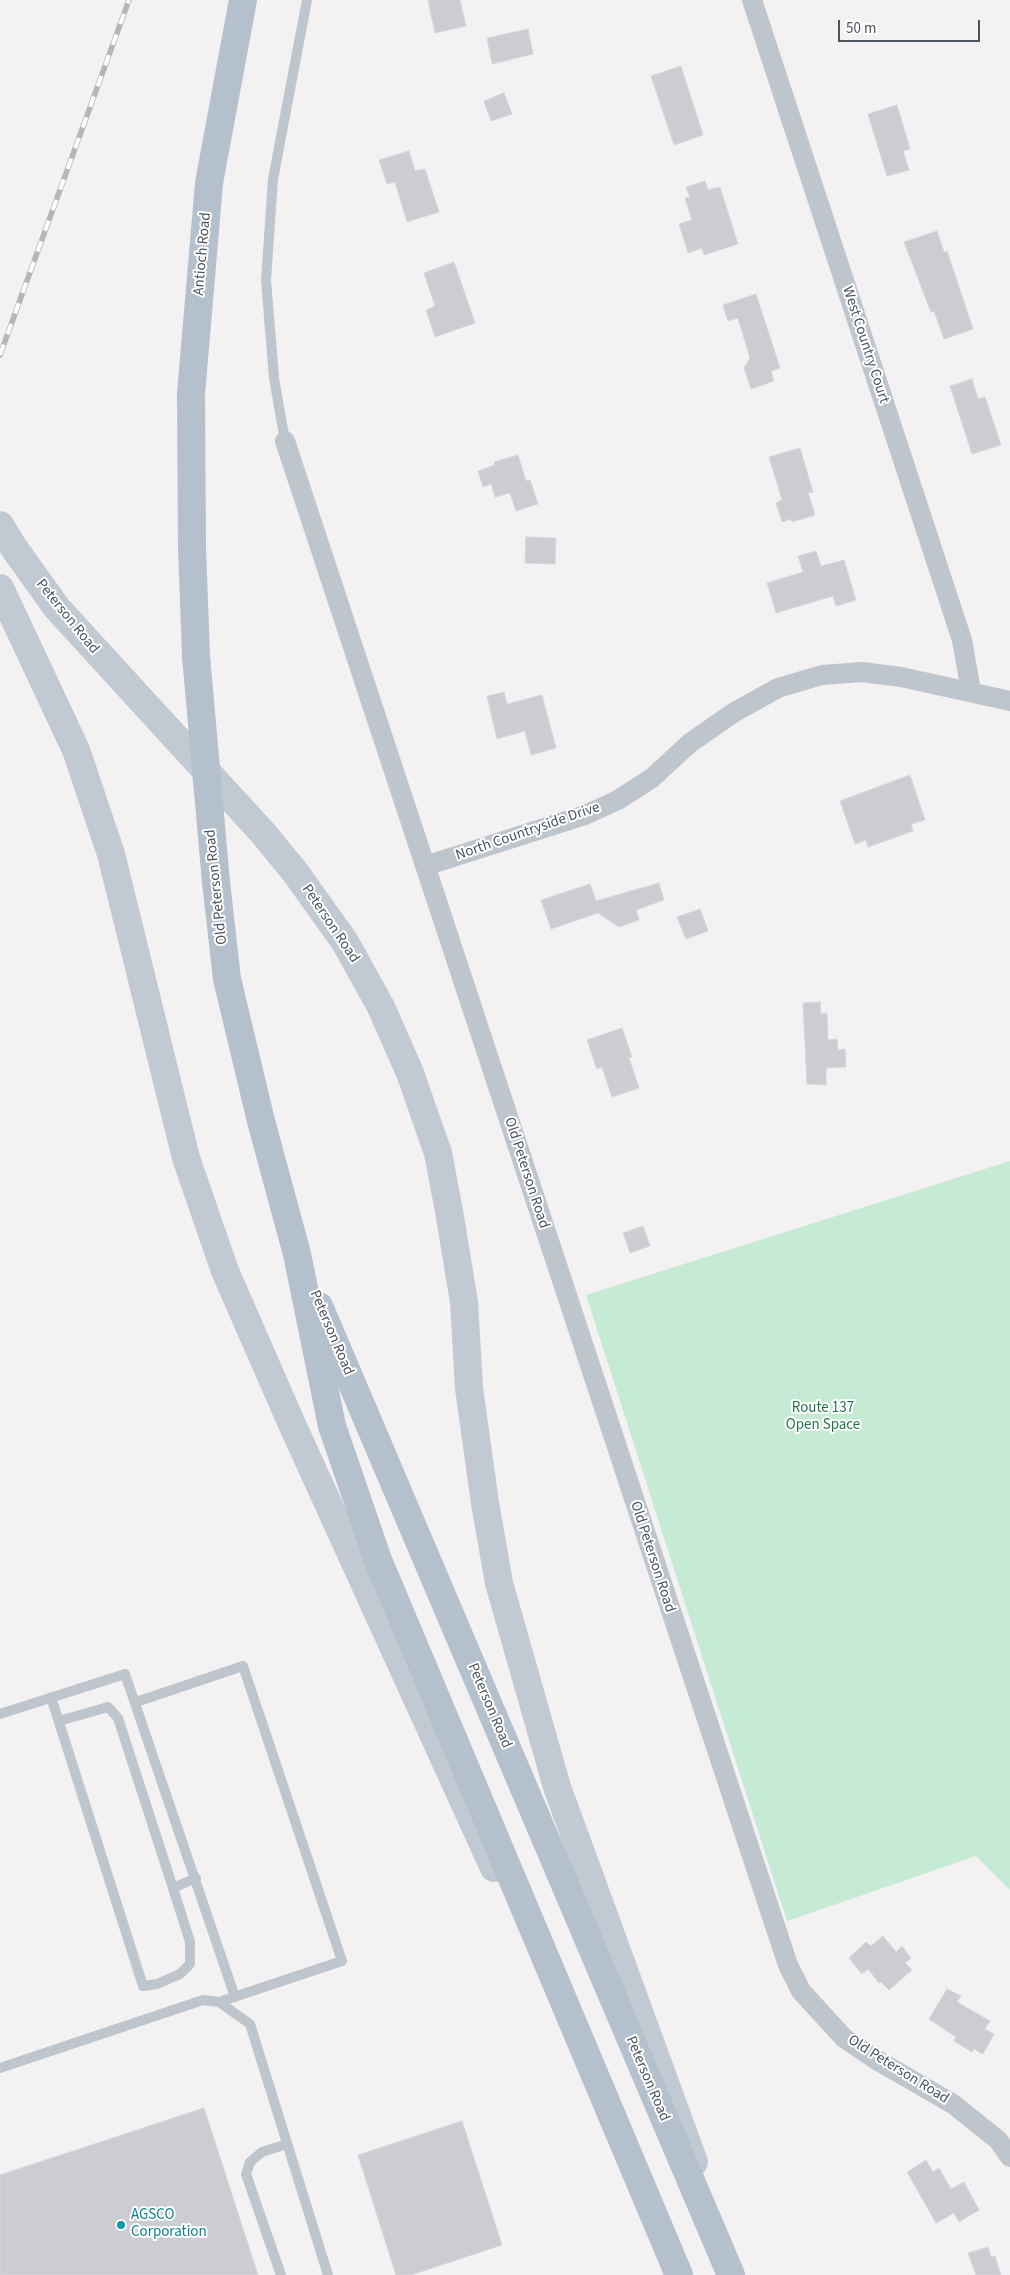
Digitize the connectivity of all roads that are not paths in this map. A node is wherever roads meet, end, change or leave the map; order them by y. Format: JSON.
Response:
{"nodes":[{"id":1,"x":244,"y":0,"type":"edge"},
{"id":2,"x":306,"y":0,"type":"edge"},
{"id":3,"x":752,"y":0,"type":"edge"},
{"id":4,"x":285,"y":441,"type":"joint"},
{"id":5,"x":191,"y":511,"type":"joint"},
{"id":6,"x":0,"y":525,"type":"edge"},
{"id":7,"x":0,"y":588,"type":"edge"},
{"id":8,"x":971,"y":691,"type":"junction"},
{"id":9,"x":1010,"y":701,"type":"edge"},
{"id":10,"x":425,"y":866,"type":"junction"},
{"id":11,"x":297,"y":1254,"type":"junction"},
{"id":12,"x":51,"y":1697,"type":"junction"},
{"id":13,"x":136,"y":1702,"type":"junction"},
{"id":14,"x":0,"y":1714,"type":"edge"},
{"id":15,"x":59,"y":1721,"type":"junction"},
{"id":16,"x":196,"y":1878,"type":"junction"},
{"id":17,"x":173,"y":1888,"type":"junction"},
{"id":18,"x":235,"y":1997,"type":"junction"},
{"id":19,"x":218,"y":2002,"type":"junction"},
{"id":20,"x":0,"y":2068,"type":"edge"},
{"id":21,"x":620,"y":2132,"type":"junction"},
{"id":22,"x":287,"y":2144,"type":"junction"},
{"id":23,"x":1010,"y":2157,"type":"edge"},
{"id":24,"x":282,"y":2275,"type":"edge"},
{"id":25,"x":328,"y":2275,"type":"edge"},
{"id":26,"x":679,"y":2275,"type":"edge"},
{"id":27,"x":731,"y":2275,"type":"edge"}],
"edges":[{"from":1,"to":5,"type":"main road","name":"Antioch Road"},
{"from":2,"to":4,"type":"lane"},
{"from":3,"to":8,"type":"street","name":"West Country Court"},
{"from":4,"to":10,"type":"street"},
{"from":5,"to":11,"type":"main road","name":"Old Peterson Road","bridge":true},
{"from":6,"to":27,"type":"main road","name":"Peterson Road"},
{"from":7,"to":21,"type":"main road","name":"Peterson Road"},
{"from":8,"to":9,"type":"street","name":"North Countryside Drive"},
{"from":8,"to":10,"type":"street","name":"North Countryside Drive"},
{"from":10,"to":23,"type":"street","name":"Old Peterson Road"},
{"from":11,"to":21,"type":"main road","name":"Peterson Road"},
{"from":11,"to":27,"type":"main road","name":"Peterson Road"},
{"from":12,"to":13,"type":"lane"},
{"from":12,"to":14,"type":"lane"},
{"from":12,"to":15,"type":"lane"},
{"from":13,"to":16,"type":"lane"},
{"from":13,"to":18,"type":"lane"},
{"from":15,"to":17,"type":"lane"},
{"from":15,"to":17,"type":"lane"},
{"from":16,"to":17,"type":"lane"},
{"from":16,"to":18,"type":"lane"},
{"from":18,"to":19,"type":"lane"},
{"from":19,"to":20,"type":"lane"},
{"from":19,"to":22,"type":"lane"},
{"from":21,"to":26,"type":"main road","name":"Peterson Road"},
{"from":22,"to":24,"type":"lane"},
{"from":22,"to":25,"type":"lane"}]}
